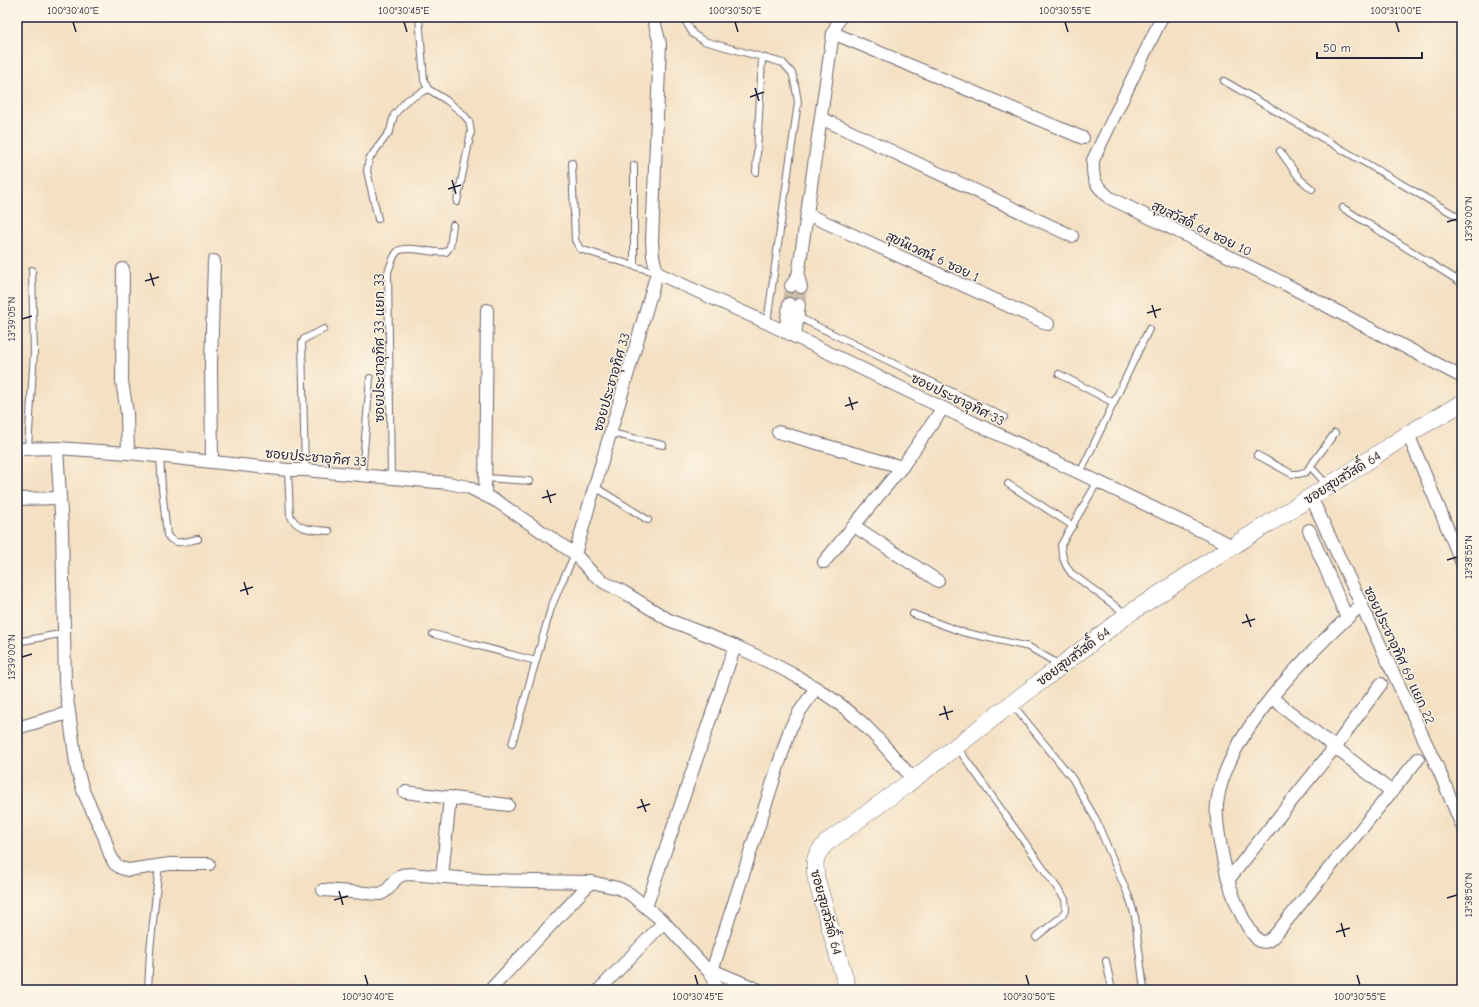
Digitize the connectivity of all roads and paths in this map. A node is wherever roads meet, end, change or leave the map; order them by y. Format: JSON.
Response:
{"nodes":[{"id":1,"x":419,"y":17,"type":"edge"},
{"id":2,"x":653,"y":17,"type":"edge"},
{"id":3,"x":683,"y":17,"type":"edge"},
{"id":4,"x":840,"y":17,"type":"edge"},
{"id":5,"x":1162,"y":17,"type":"edge"},
{"id":6,"x":833,"y":34,"type":"junction"},
{"id":7,"x":762,"y":58,"type":"junction"},
{"id":8,"x":1224,"y":82,"type":"dead end"},
{"id":9,"x":17,"y":86,"type":"edge"},
{"id":10,"x":428,"y":89,"type":"junction"},
{"id":11,"x":821,"y":118,"type":"junction"},
{"id":12,"x":1083,"y":138,"type":"dead end"},
{"id":13,"x":1280,"y":151,"type":"dead end"},
{"id":14,"x":17,"y":152,"type":"edge"},
{"id":15,"x":572,"y":163,"type":"dead end"},
{"id":16,"x":634,"y":165,"type":"dead end"},
{"id":17,"x":17,"y":167,"type":"edge"},
{"id":18,"x":756,"y":172,"type":"dead end"},
{"id":19,"x":1312,"y":189,"type":"dead end"},
{"id":20,"x":457,"y":202,"type":"dead end"},
{"id":21,"x":1343,"y":208,"type":"dead end"},
{"id":22,"x":807,"y":214,"type":"junction"},
{"id":23,"x":378,"y":219,"type":"dead end"},
{"id":24,"x":1462,"y":219,"type":"edge"},
{"id":25,"x":453,"y":225,"type":"dead end"},
{"id":26,"x":1072,"y":236,"type":"dead end"},
{"id":27,"x":214,"y":261,"type":"dead end"},
{"id":28,"x":634,"y":266,"type":"junction"},
{"id":29,"x":32,"y":270,"type":"dead end"},
{"id":30,"x":123,"y":270,"type":"dead end"},
{"id":31,"x":1462,"y":271,"type":"edge"},
{"id":32,"x":657,"y":273,"type":"junction"},
{"id":33,"x":1459,"y":282,"type":"edge"},
{"id":34,"x":797,"y":283,"type":"tunnel mouth"},
{"id":35,"x":487,"y":310,"type":"dead end"},
{"id":36,"x":793,"y":310,"type":"joint"},
{"id":37,"x":767,"y":323,"type":"junction"},
{"id":38,"x":1048,"y":324,"type":"dead end"},
{"id":39,"x":324,"y":329,"type":"dead end"},
{"id":40,"x":1150,"y":329,"type":"dead end"},
{"id":41,"x":790,"y":334,"type":"junction"},
{"id":42,"x":1059,"y":374,"type":"dead end"},
{"id":43,"x":1462,"y":377,"type":"edge"},
{"id":44,"x":370,"y":378,"type":"dead end"},
{"id":45,"x":1114,"y":403,"type":"junction"},
{"id":46,"x":1462,"y":403,"type":"edge"},
{"id":47,"x":943,"y":408,"type":"junction"},
{"id":48,"x":1004,"y":417,"type":"dead end"},
{"id":49,"x":778,"y":432,"type":"dead end"},
{"id":50,"x":610,"y":433,"type":"junction"},
{"id":51,"x":1335,"y":433,"type":"dead end"},
{"id":52,"x":1408,"y":434,"type":"junction"},
{"id":53,"x":663,"y":445,"type":"dead end"},
{"id":54,"x":56,"y":448,"type":"junction"},
{"id":55,"x":23,"y":449,"type":"edge"},
{"id":56,"x":128,"y":453,"type":"junction"},
{"id":57,"x":1257,"y":455,"type":"dead end"},
{"id":58,"x":160,"y":456,"type":"junction"},
{"id":59,"x":212,"y":462,"type":"junction"},
{"id":60,"x":1310,"y":466,"type":"junction"},
{"id":61,"x":902,"y":467,"type":"junction"},
{"id":62,"x":288,"y":470,"type":"junction"},
{"id":63,"x":305,"y":470,"type":"junction"},
{"id":64,"x":1080,"y":473,"type":"junction"},
{"id":65,"x":362,"y":475,"type":"junction"},
{"id":66,"x":391,"y":478,"type":"junction"},
{"id":67,"x":485,"y":478,"type":"junction"},
{"id":68,"x":530,"y":481,"type":"dead end"},
{"id":69,"x":1098,"y":482,"type":"junction"},
{"id":70,"x":1008,"y":484,"type":"dead end"},
{"id":71,"x":1328,"y":486,"type":"junction"},
{"id":72,"x":595,"y":487,"type":"junction"},
{"id":73,"x":485,"y":494,"type":"junction"},
{"id":74,"x":1311,"y":497,"type":"junction"},
{"id":75,"x":60,"y":498,"type":"junction"},
{"id":76,"x":17,"y":499,"type":"edge"},
{"id":77,"x":648,"y":520,"type":"dead end"},
{"id":78,"x":854,"y":526,"type":"junction"},
{"id":79,"x":1073,"y":526,"type":"junction"},
{"id":80,"x":1309,"y":530,"type":"dead end"},
{"id":81,"x":329,"y":531,"type":"dead end"},
{"id":82,"x":198,"y":539,"type":"dead end"},
{"id":83,"x":1233,"y":546,"type":"junction"},
{"id":84,"x":575,"y":554,"type":"junction"},
{"id":85,"x":824,"y":562,"type":"dead end"},
{"id":86,"x":1462,"y":563,"type":"edge"},
{"id":87,"x":938,"y":581,"type":"dead end"},
{"id":88,"x":1362,"y":604,"type":"junction"},
{"id":89,"x":914,"y":614,"type":"dead end"},
{"id":90,"x":1127,"y":615,"type":"junction"},
{"id":91,"x":1347,"y":618,"type":"junction"},
{"id":92,"x":65,"y":633,"type":"junction"},
{"id":93,"x":433,"y":634,"type":"dead end"},
{"id":94,"x":17,"y":642,"type":"edge"},
{"id":95,"x":735,"y":646,"type":"junction"},
{"id":96,"x":536,"y":661,"type":"junction"},
{"id":97,"x":1061,"y":665,"type":"junction"},
{"id":98,"x":1381,"y":684,"type":"dead end"},
{"id":99,"x":816,"y":688,"type":"junction"},
{"id":100,"x":1272,"y":698,"type":"junction"},
{"id":101,"x":1011,"y":703,"type":"junction"},
{"id":102,"x":68,"y":713,"type":"junction"},
{"id":103,"x":17,"y":728,"type":"edge"},
{"id":104,"x":512,"y":744,"type":"dead end"},
{"id":105,"x":956,"y":746,"type":"junction"},
{"id":106,"x":1335,"y":746,"type":"junction"},
{"id":107,"x":1418,"y":760,"type":"dead end"},
{"id":108,"x":913,"y":779,"type":"junction"},
{"id":109,"x":405,"y":792,"type":"dead end"},
{"id":110,"x":1392,"y":792,"type":"junction"},
{"id":111,"x":450,"y":798,"type":"junction"},
{"id":112,"x":508,"y":804,"type":"dead end"},
{"id":113,"x":1462,"y":826,"type":"edge"},
{"id":114,"x":209,"y":864,"type":"dead end"},
{"id":115,"x":159,"y":865,"type":"junction"},
{"id":116,"x":442,"y":877,"type":"junction"},
{"id":117,"x":1228,"y":880,"type":"junction"},
{"id":118,"x":591,"y":882,"type":"junction"},
{"id":119,"x":323,"y":890,"type":"dead end"},
{"id":120,"x":646,"y":907,"type":"junction"},
{"id":121,"x":664,"y":922,"type":"junction"},
{"id":122,"x":1036,"y":937,"type":"dead end"},
{"id":123,"x":1106,"y":961,"type":"dead end"},
{"id":124,"x":711,"y":972,"type":"junction"},
{"id":125,"x":148,"y":990,"type":"edge"},
{"id":126,"x":490,"y":990,"type":"edge"},
{"id":127,"x":599,"y":990,"type":"edge"},
{"id":128,"x":714,"y":990,"type":"edge"},
{"id":129,"x":759,"y":990,"type":"edge"},
{"id":130,"x":848,"y":990,"type":"edge"},
{"id":131,"x":1112,"y":990,"type":"edge"},
{"id":132,"x":1144,"y":990,"type":"edge"}],
"edges":[{"from":1,"to":10,"type":"lane"},
{"from":2,"to":32,"type":"street"},
{"from":3,"to":7,"type":"lane"},
{"from":4,"to":6,"type":"street"},
{"from":5,"to":43,"type":"street","name":"สุขสวัสดิ์ 64 ซอย 10"},
{"from":6,"to":11,"type":"street"},
{"from":6,"to":12,"type":"street"},
{"from":7,"to":18,"type":"lane"},
{"from":7,"to":37,"type":"lane"},
{"from":8,"to":24,"type":"lane"},
{"from":9,"to":14,"type":"lane"},
{"from":10,"to":20,"type":"lane"},
{"from":10,"to":23,"type":"lane"},
{"from":11,"to":22,"type":"street"},
{"from":11,"to":26,"type":"street"},
{"from":13,"to":19,"type":"lane"},
{"from":14,"to":17,"type":"lane"},
{"from":15,"to":28,"type":"lane"},
{"from":16,"to":28,"type":"lane"},
{"from":21,"to":33,"type":"lane"},
{"from":22,"to":34,"type":"street"},
{"from":22,"to":38,"type":"street","name":"สุขนิเวศน์ 6 ซอย 1"},
{"from":25,"to":66,"type":"lane","name":"ซอยประชาอุทิศ 33 แยก 33"},
{"from":27,"to":59,"type":"street"},
{"from":28,"to":32,"type":"lane"},
{"from":29,"to":55,"type":"lane"},
{"from":30,"to":56,"type":"street"},
{"from":31,"to":33,"type":"lane"},
{"from":32,"to":37,"type":"street","name":"ซอยประชาอุทิศ 33"},
{"from":32,"to":50,"type":"street","name":"ซอยประชาอุทิศ 33"},
{"from":35,"to":67,"type":"street"},
{"from":36,"to":41,"type":"street"},
{"from":36,"to":48,"type":"lane"},
{"from":37,"to":41,"type":"street","name":"ซอยประชาอุทิศ 33"},
{"from":39,"to":63,"type":"lane"},
{"from":40,"to":45,"type":"lane"},
{"from":41,"to":47,"type":"street","name":"ซอยประชาอุทิศ 33"},
{"from":42,"to":45,"type":"lane"},
{"from":44,"to":65,"type":"lane"},
{"from":45,"to":64,"type":"lane"},
{"from":46,"to":52,"type":"street","name":"ซอยสุขสวัสดิ์ 64"},
{"from":47,"to":61,"type":"street"},
{"from":47,"to":64,"type":"street","name":"ซอยประชาอุทิศ 33"},
{"from":49,"to":61,"type":"street"},
{"from":50,"to":53,"type":"lane"},
{"from":50,"to":72,"type":"street","name":"ซอยประชาอุทิศ 33"},
{"from":51,"to":60,"type":"lane"},
{"from":52,"to":71,"type":"street","name":"ซอยสุขสวัสดิ์ 64"},
{"from":52,"to":86,"type":"street"},
{"from":54,"to":55,"type":"street","name":"ซอยประชาอุทิศ 33"},
{"from":54,"to":56,"type":"street","name":"ซอยประชาอุทิศ 33"},
{"from":54,"to":75,"type":"street"},
{"from":56,"to":58,"type":"street","name":"ซอยประชาอุทิศ 33"},
{"from":57,"to":60,"type":"lane"},
{"from":58,"to":59,"type":"street","name":"ซอยประชาอุทิศ 33"},
{"from":58,"to":82,"type":"lane"},
{"from":59,"to":62,"type":"street","name":"ซอยประชาอุทิศ 33"},
{"from":60,"to":71,"type":"lane"},
{"from":61,"to":78,"type":"street"},
{"from":62,"to":63,"type":"street","name":"ซอยประชาอุทิศ 33"},
{"from":62,"to":81,"type":"lane"},
{"from":63,"to":65,"type":"street","name":"ซอยประชาอุทิศ 33"},
{"from":64,"to":69,"type":"street","name":"ซอยประชาอุทิศ 33"},
{"from":65,"to":66,"type":"street","name":"ซอยประชาอุทิศ 33"},
{"from":66,"to":73,"type":"street","name":"ซอยประชาอุทิศ 33"},
{"from":67,"to":68,"type":"lane"},
{"from":67,"to":73,"type":"street"},
{"from":69,"to":79,"type":"lane"},
{"from":69,"to":83,"type":"street","name":"ซอยประชาอุทิศ 33"},
{"from":70,"to":79,"type":"lane"},
{"from":71,"to":74,"type":"street","name":"ซอยสุขสวัสดิ์ 64"},
{"from":72,"to":77,"type":"lane"},
{"from":72,"to":84,"type":"street","name":"ซอยประชาอุทิศ 33"},
{"from":73,"to":84,"type":"street","name":"ซอยประชาอุทิศ 33"},
{"from":74,"to":83,"type":"street","name":"ซอยสุขสวัสดิ์ 64"},
{"from":74,"to":88,"type":"street","name":"ซอยประชาอุทิศ 69 แยก 22"},
{"from":75,"to":76,"type":"street"},
{"from":75,"to":92,"type":"street"},
{"from":78,"to":85,"type":"street"},
{"from":78,"to":87,"type":"street"},
{"from":79,"to":90,"type":"lane"},
{"from":80,"to":91,"type":"street"},
{"from":83,"to":90,"type":"street","name":"ซอยสุขสวัสดิ์ 64"},
{"from":84,"to":95,"type":"street"},
{"from":84,"to":96,"type":"lane"},
{"from":88,"to":91,"type":"street"},
{"from":88,"to":113,"type":"street","name":"ซอยประชาอุทิศ 69 แยก 22"},
{"from":89,"to":97,"type":"lane"},
{"from":90,"to":97,"type":"street","name":"ซอยสุขสวัสดิ์ 64"},
{"from":91,"to":100,"type":"street"},
{"from":92,"to":94,"type":"lane"},
{"from":92,"to":102,"type":"street"},
{"from":93,"to":96,"type":"lane"},
{"from":95,"to":99,"type":"street"},
{"from":95,"to":120,"type":"street"},
{"from":96,"to":104,"type":"lane"},
{"from":97,"to":101,"type":"street","name":"ซอยสุขสวัสดิ์ 64"},
{"from":98,"to":106,"type":"street"},
{"from":99,"to":108,"type":"street"},
{"from":99,"to":124,"type":"street"},
{"from":100,"to":106,"type":"street"},
{"from":100,"to":117,"type":"street"},
{"from":101,"to":105,"type":"street","name":"ซอยสุขสวัสดิ์ 64"},
{"from":101,"to":132,"type":"lane"},
{"from":102,"to":103,"type":"street"},
{"from":102,"to":115,"type":"street"},
{"from":105,"to":108,"type":"street","name":"ซอยสุขสวัสดิ์ 64"},
{"from":105,"to":122,"type":"lane"},
{"from":106,"to":110,"type":"street"},
{"from":106,"to":117,"type":"street"},
{"from":107,"to":110,"type":"street"},
{"from":108,"to":130,"type":"street","name":"ซอยสุขสวัสดิ์ 64"},
{"from":109,"to":111,"type":"street"},
{"from":110,"to":117,"type":"street"},
{"from":111,"to":112,"type":"street"},
{"from":111,"to":116,"type":"street"},
{"from":114,"to":115,"type":"street"},
{"from":115,"to":125,"type":"lane"},
{"from":116,"to":118,"type":"street"},
{"from":116,"to":119,"type":"street"},
{"from":118,"to":120,"type":"street"},
{"from":118,"to":126,"type":"street"},
{"from":120,"to":121,"type":"street"},
{"from":121,"to":124,"type":"street"},
{"from":121,"to":127,"type":"street"},
{"from":123,"to":131,"type":"lane"},
{"from":124,"to":128,"type":"street"},
{"from":124,"to":129,"type":"street"}]}
